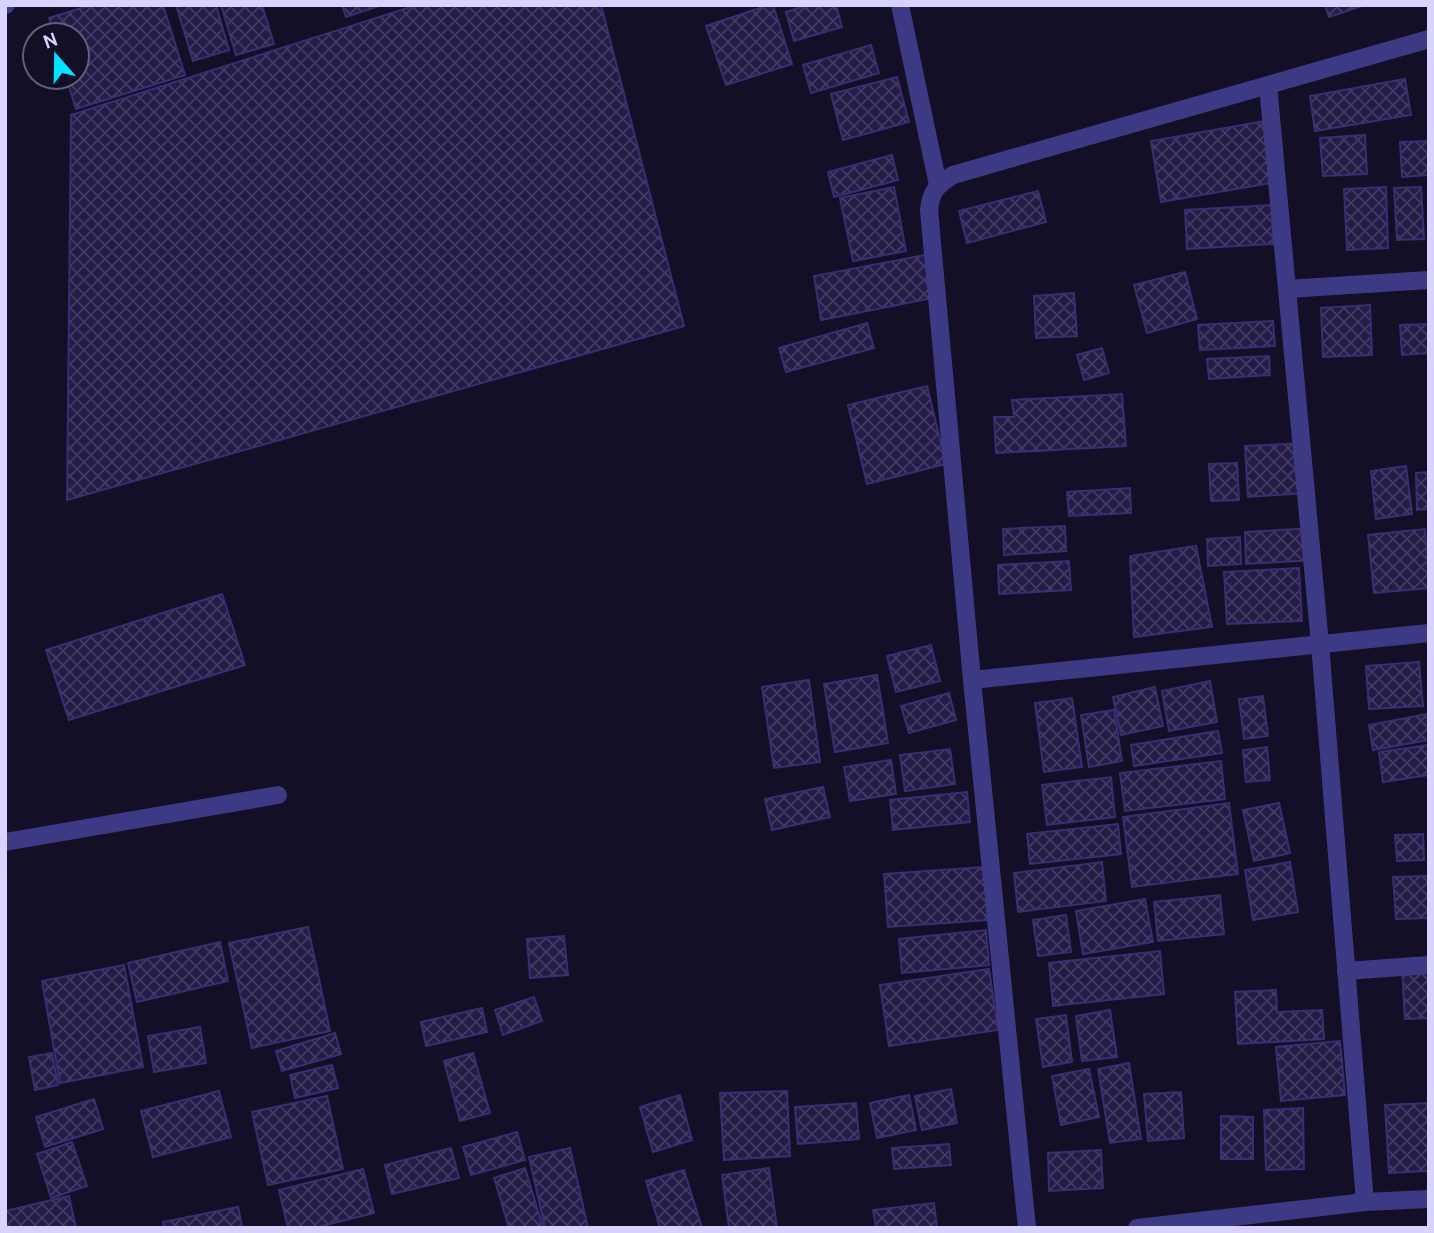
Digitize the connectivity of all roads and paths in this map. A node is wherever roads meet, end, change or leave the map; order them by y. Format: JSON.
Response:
{"nodes":[{"id":1,"x":900,"y":5,"type":"edge"},
{"id":2,"x":1429,"y":39,"type":"edge"},
{"id":3,"x":1268,"y":85,"type":"junction"},
{"id":4,"x":938,"y":185,"type":"junction"},
{"id":5,"x":1429,"y":280,"type":"edge"},
{"id":6,"x":1287,"y":289,"type":"junction"},
{"id":7,"x":1429,"y":633,"type":"edge"},
{"id":8,"x":1320,"y":644,"type":"junction"},
{"id":9,"x":972,"y":680,"type":"junction"},
{"id":10,"x":278,"y":795,"type":"dead end"},
{"id":11,"x":5,"y":842,"type":"edge"},
{"id":12,"x":1429,"y":965,"type":"edge"},
{"id":13,"x":1346,"y":971,"type":"junction"},
{"id":14,"x":1429,"y":1199,"type":"edge"},
{"id":15,"x":1366,"y":1202,"type":"junction"},
{"id":16,"x":1027,"y":1228,"type":"edge"},
{"id":17,"x":1137,"y":1228,"type":"edge"}],
"edges":[{"from":1,"to":4,"type":"street"},
{"from":2,"to":3,"type":"street"},
{"from":3,"to":4,"type":"street"},
{"from":3,"to":6,"type":"street"},
{"from":4,"to":9,"type":"street"},
{"from":5,"to":6,"type":"street"},
{"from":6,"to":8,"type":"street"},
{"from":7,"to":8,"type":"street"},
{"from":8,"to":9,"type":"street"},
{"from":8,"to":13,"type":"street"},
{"from":9,"to":16,"type":"street"},
{"from":10,"to":11,"type":"street"},
{"from":12,"to":13,"type":"street"},
{"from":13,"to":15,"type":"street"},
{"from":14,"to":15,"type":"street"},
{"from":15,"to":17,"type":"street"}]}
